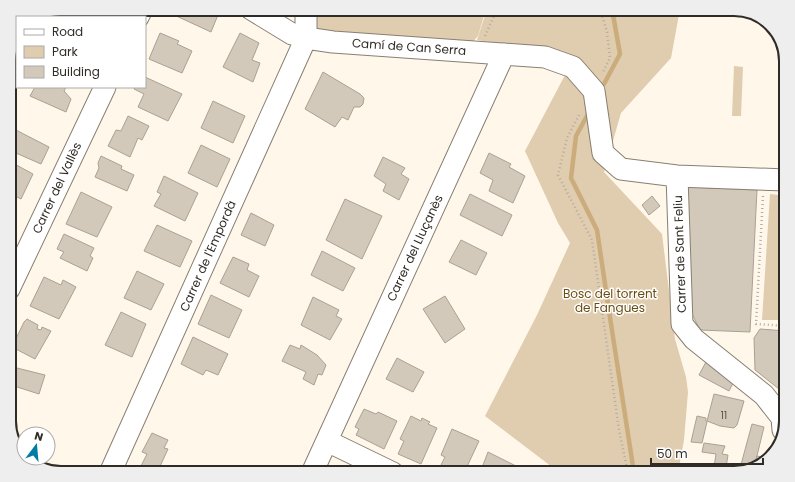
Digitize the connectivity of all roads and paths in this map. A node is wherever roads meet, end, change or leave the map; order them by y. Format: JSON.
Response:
{"nodes":[{"id":1,"x":262,"y":16,"type":"edge"},
{"id":2,"x":306,"y":16,"type":"edge"},
{"id":3,"x":494,"y":16,"type":"edge"},
{"id":4,"x":602,"y":16,"type":"edge"},
{"id":5,"x":306,"y":38,"type":"junction"},
{"id":6,"x":478,"y":53,"type":"junction"},
{"id":7,"x":504,"y":54,"type":"junction"},
{"id":8,"x":105,"y":88,"type":"edge"},
{"id":9,"x":594,"y":91,"type":"junction"},
{"id":10,"x":580,"y":114,"type":"dead end"},
{"id":11,"x":677,"y":176,"type":"junction"},
{"id":12,"x":779,"y":180,"type":"edge"},
{"id":13,"x":763,"y":188,"type":"dead end"},
{"id":14,"x":16,"y":274,"type":"edge"},
{"id":15,"x":779,"y":326,"type":"edge"},
{"id":16,"x":779,"y":414,"type":"edge"},
{"id":17,"x":327,"y":441,"type":"junction"},
{"id":18,"x":113,"y":466,"type":"edge"},
{"id":19,"x":315,"y":466,"type":"edge"},
{"id":20,"x":379,"y":466,"type":"edge"},
{"id":21,"x":627,"y":466,"type":"edge"}],
"edges":[{"from":1,"to":5,"type":"street","name":"Camí de Can Serra"},
{"from":2,"to":5,"type":"street"},
{"from":3,"to":6,"type":"path"},
{"from":4,"to":9,"type":"path"},
{"from":5,"to":6,"type":"street","name":"Camí de Can Serra"},
{"from":5,"to":18,"type":"street","name":"Carrer de l'Empordà"},
{"from":6,"to":7,"type":"street","name":"Camí de Can Serra"},
{"from":7,"to":9,"type":"street","name":"Camí de Can Serra"},
{"from":7,"to":17,"type":"street","name":"Carrer del Lluçanès"},
{"from":8,"to":14,"type":"street","name":"Carrer del Vallès"},
{"from":9,"to":11,"type":"street"},
{"from":10,"to":21,"type":"path"},
{"from":11,"to":12,"type":"street"},
{"from":11,"to":16,"type":"street","name":"Carrer de Sant Feliu"},
{"from":13,"to":15,"type":"path"},
{"from":17,"to":19,"type":"street","name":"Carrer del Lluçanès"},
{"from":17,"to":20,"type":"street"}]}
